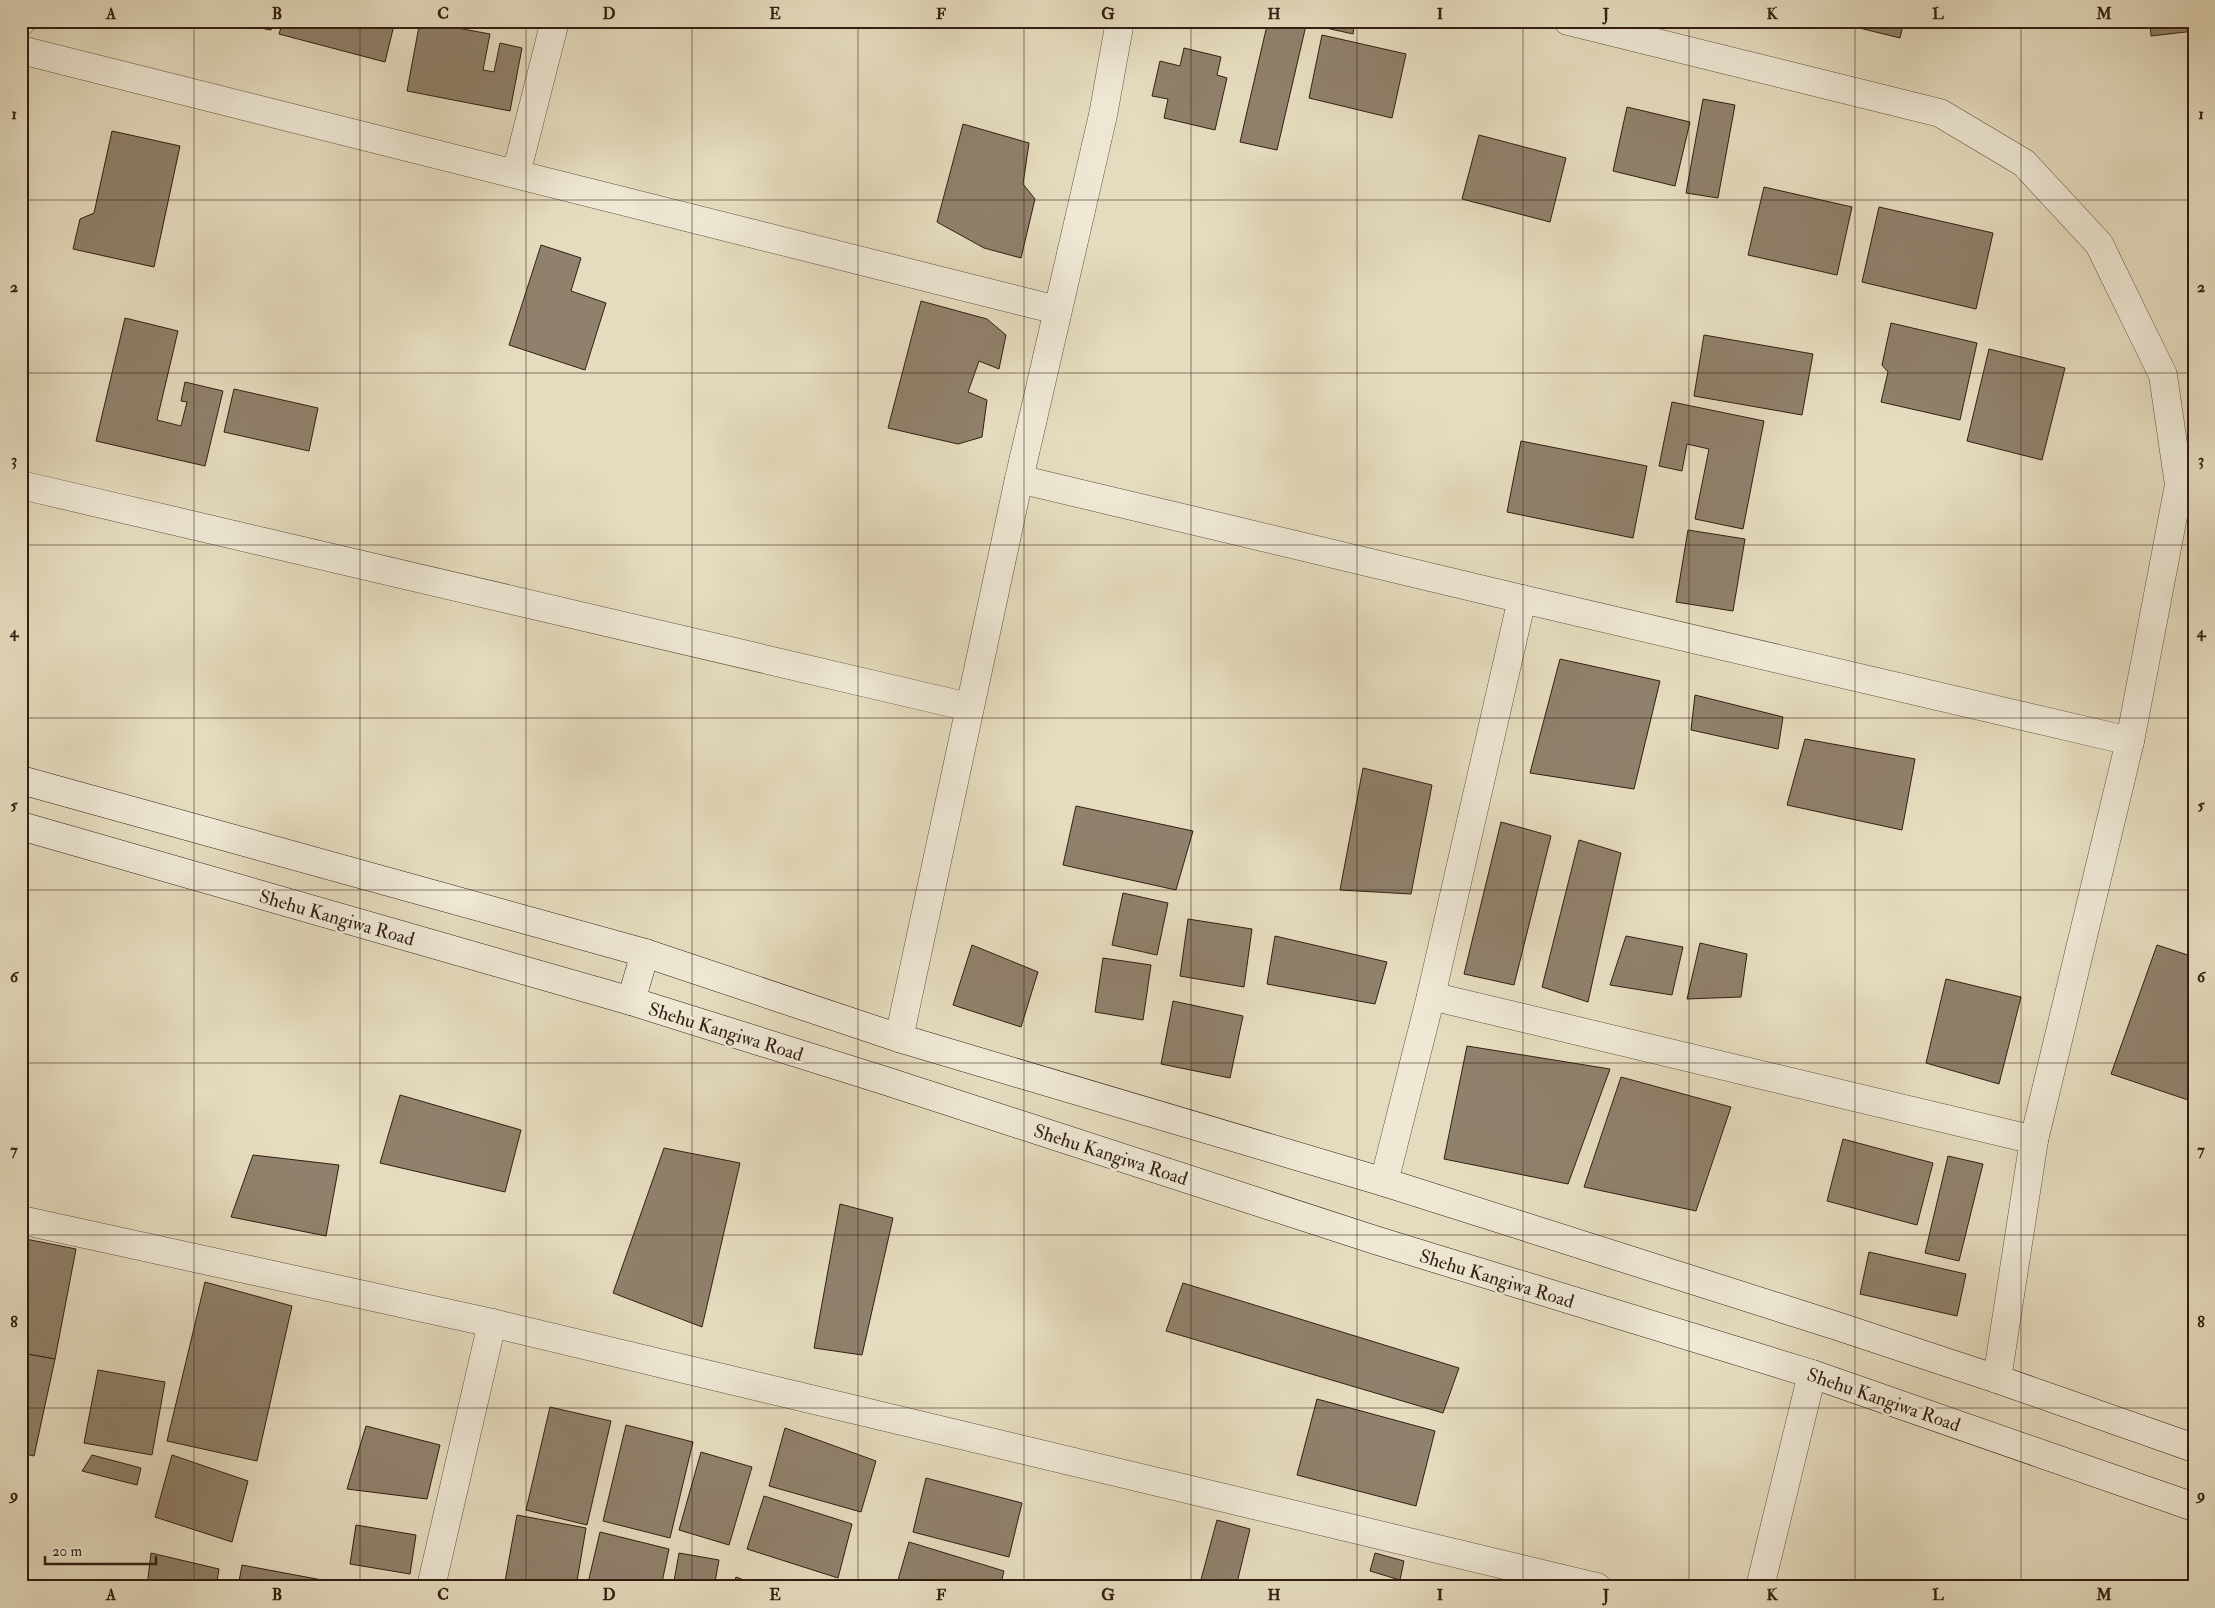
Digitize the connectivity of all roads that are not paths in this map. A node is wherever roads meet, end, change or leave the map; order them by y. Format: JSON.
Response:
{"nodes":[{"id":1,"x":555,"y":21,"type":"edge"},
{"id":2,"x":1120,"y":21,"type":"edge"},
{"id":3,"x":1568,"y":21,"type":"edge"},
{"id":4,"x":1645,"y":31,"type":"edge"},
{"id":5,"x":21,"y":50,"type":"edge"},
{"id":6,"x":516,"y":174,"type":"junction"},
{"id":7,"x":1057,"y":310,"type":"junction"},
{"id":8,"x":1019,"y":479,"type":"junction"},
{"id":9,"x":21,"y":485,"type":"edge"},
{"id":10,"x":1522,"y":599,"type":"junction"},
{"id":11,"x":969,"y":707,"type":"junction"},
{"id":12,"x":2130,"y":741,"type":"junction"},
{"id":13,"x":21,"y":780,"type":"edge"},
{"id":14,"x":21,"y":826,"type":"edge"},
{"id":15,"x":645,"y":953,"type":"junction"},
{"id":16,"x":1431,"y":996,"type":"junction"},
{"id":17,"x":630,"y":1001,"type":"junction"},
{"id":18,"x":899,"y":1038,"type":"junction"},
{"id":19,"x":2034,"y":1140,"type":"junction"},
{"id":20,"x":1384,"y":1182,"type":"junction"},
{"id":21,"x":21,"y":1220,"type":"edge"},
{"id":22,"x":492,"y":1323,"type":"junction"},
{"id":23,"x":1812,"y":1374,"type":"junction"},
{"id":24,"x":1997,"y":1379,"type":"junction"},
{"id":25,"x":2194,"y":1448,"type":"edge"},
{"id":26,"x":2194,"y":1507,"type":"edge"},
{"id":27,"x":431,"y":1587,"type":"edge"},
{"id":28,"x":1597,"y":1587,"type":"edge"},
{"id":29,"x":1760,"y":1587,"type":"edge"}],
"edges":[{"from":1,"to":6,"type":"street"},
{"from":2,"to":7,"type":"street"},
{"from":3,"to":4,"type":"street"},
{"from":4,"to":12,"type":"street"},
{"from":5,"to":6,"type":"street"},
{"from":6,"to":7,"type":"street"},
{"from":7,"to":8,"type":"street"},
{"from":8,"to":10,"type":"street"},
{"from":8,"to":11,"type":"street"},
{"from":9,"to":11,"type":"street"},
{"from":10,"to":12,"type":"street"},
{"from":10,"to":16,"type":"street"},
{"from":11,"to":18,"type":"street"},
{"from":12,"to":19,"type":"street"},
{"from":13,"to":15,"type":"street"},
{"from":14,"to":17,"type":"street","name":"Shehu Kangiwa Road"},
{"from":15,"to":17,"type":"street"},
{"from":15,"to":18,"type":"street"},
{"from":16,"to":19,"type":"street"},
{"from":16,"to":20,"type":"street"},
{"from":17,"to":23,"type":"street","name":"Shehu Kangiwa Road"},
{"from":18,"to":20,"type":"street"},
{"from":19,"to":24,"type":"street"},
{"from":20,"to":24,"type":"street"},
{"from":21,"to":22,"type":"street"},
{"from":22,"to":27,"type":"street"},
{"from":22,"to":28,"type":"street"},
{"from":23,"to":26,"type":"street","name":"Shehu Kangiwa Road"},
{"from":23,"to":29,"type":"street"},
{"from":24,"to":25,"type":"street"}]}
